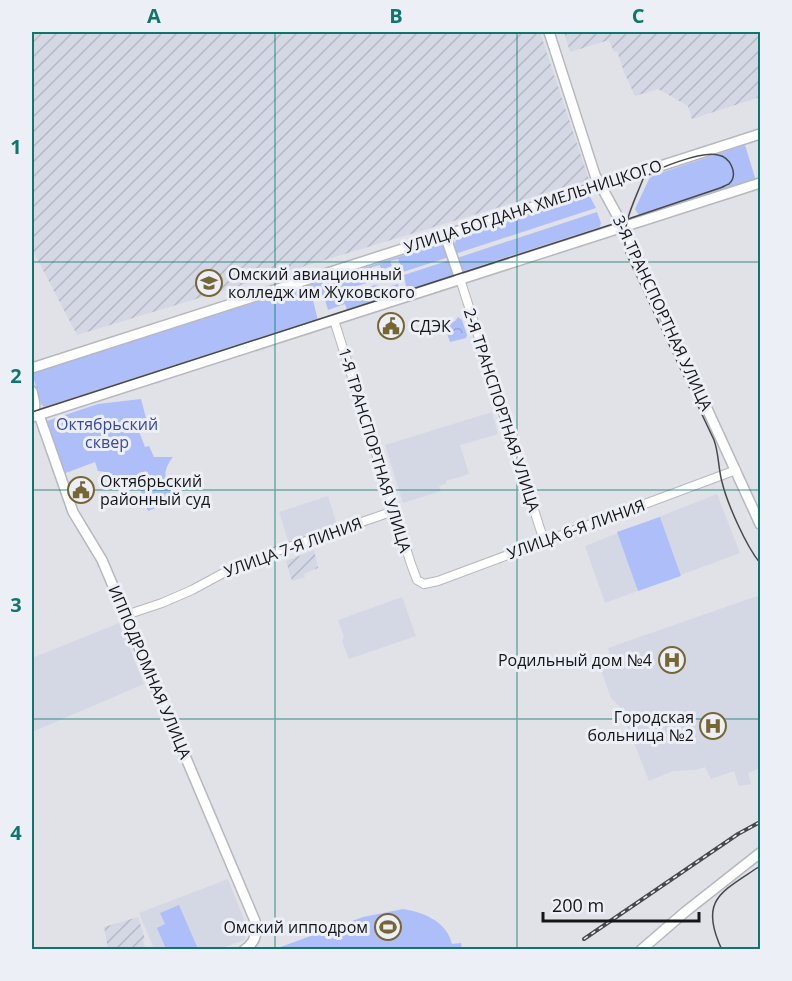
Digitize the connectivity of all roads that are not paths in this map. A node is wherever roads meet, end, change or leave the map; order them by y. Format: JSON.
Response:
{"nodes":[{"id":1,"x":549,"y":32,"type":"edge"},
{"id":2,"x":760,"y":134,"type":"edge"},
{"id":3,"x":760,"y":183,"type":"edge"},
{"id":4,"x":599,"y":185,"type":"junction"},
{"id":5,"x":624,"y":228,"type":"junction"},
{"id":6,"x":445,"y":235,"type":"junction"},
{"id":7,"x":460,"y":279,"type":"junction"},
{"id":8,"x":334,"y":320,"type":"junction"},
{"id":9,"x":32,"y":368,"type":"edge"},
{"id":10,"x":32,"y":391,"type":"edge"},
{"id":11,"x":34,"y":415,"type":"edge"},
{"id":12,"x":736,"y":470,"type":"junction"},
{"id":13,"x":394,"y":511,"type":"junction"},
{"id":14,"x":760,"y":524,"type":"edge"},
{"id":15,"x":544,"y":541,"type":"junction"},
{"id":16,"x":417,"y":579,"type":"joint"},
{"id":17,"x":126,"y":615,"type":"junction"},
{"id":18,"x":760,"y":853,"type":"edge"},
{"id":19,"x":244,"y":950,"type":"edge"},
{"id":20,"x":641,"y":950,"type":"edge"}],
"edges":[{"from":1,"to":4,"type":"main road","name":"3-Я ТРАНСПОРТНАЯ УЛИЦА"},
{"from":2,"to":4,"type":"main road","name":"УЛИЦА БОГДАНА ХМЕЛЬНИЦКОГО"},
{"from":3,"to":5,"type":"main road"},
{"from":4,"to":5,"type":"main road","name":"3-Я ТРАНСПОРТНАЯ УЛИЦА"},
{"from":4,"to":6,"type":"main road","name":"УЛИЦА БОГДАНА ХМЕЛЬНИЦКОГО"},
{"from":5,"to":7,"type":"main road"},
{"from":5,"to":12,"type":"main road","name":"3-Я ТРАНСПОРТНАЯ УЛИЦА"},
{"from":6,"to":7,"type":"main road"},
{"from":6,"to":9,"type":"main road","name":"УЛИЦА БОГДАНА ХМЕЛЬНИЦКОГО"},
{"from":7,"to":8,"type":"main road"},
{"from":7,"to":15,"type":"street","name":"2-Я ТРАНСПОРТНАЯ УЛИЦА"},
{"from":8,"to":11,"type":"main road"},
{"from":8,"to":13,"type":"street","name":"1-Я ТРАНСПОРТНАЯ УЛИЦА"},
{"from":10,"to":11,"type":"main road","name":"ИППОДРОМНАЯ УЛИЦА"},
{"from":11,"to":17,"type":"main road","name":"ИППОДРОМНАЯ УЛИЦА"},
{"from":12,"to":14,"type":"main road","name":"3-Я ТРАНСПОРТНАЯ УЛИЦА"},
{"from":12,"to":15,"type":"street","name":"УЛИЦА 6-Я ЛИНИЯ"},
{"from":13,"to":16,"type":"street","name":"1-Я ТРАНСПОРТНАЯ УЛИЦА"},
{"from":13,"to":17,"type":"street","name":"УЛИЦА 7-Я ЛИНИЯ"},
{"from":15,"to":16,"type":"street","name":"УЛИЦА 6-Я ЛИНИЯ"},
{"from":17,"to":19,"type":"main road","name":"ИППОДРОМНАЯ УЛИЦА"},
{"from":18,"to":20,"type":"main road"}]}
